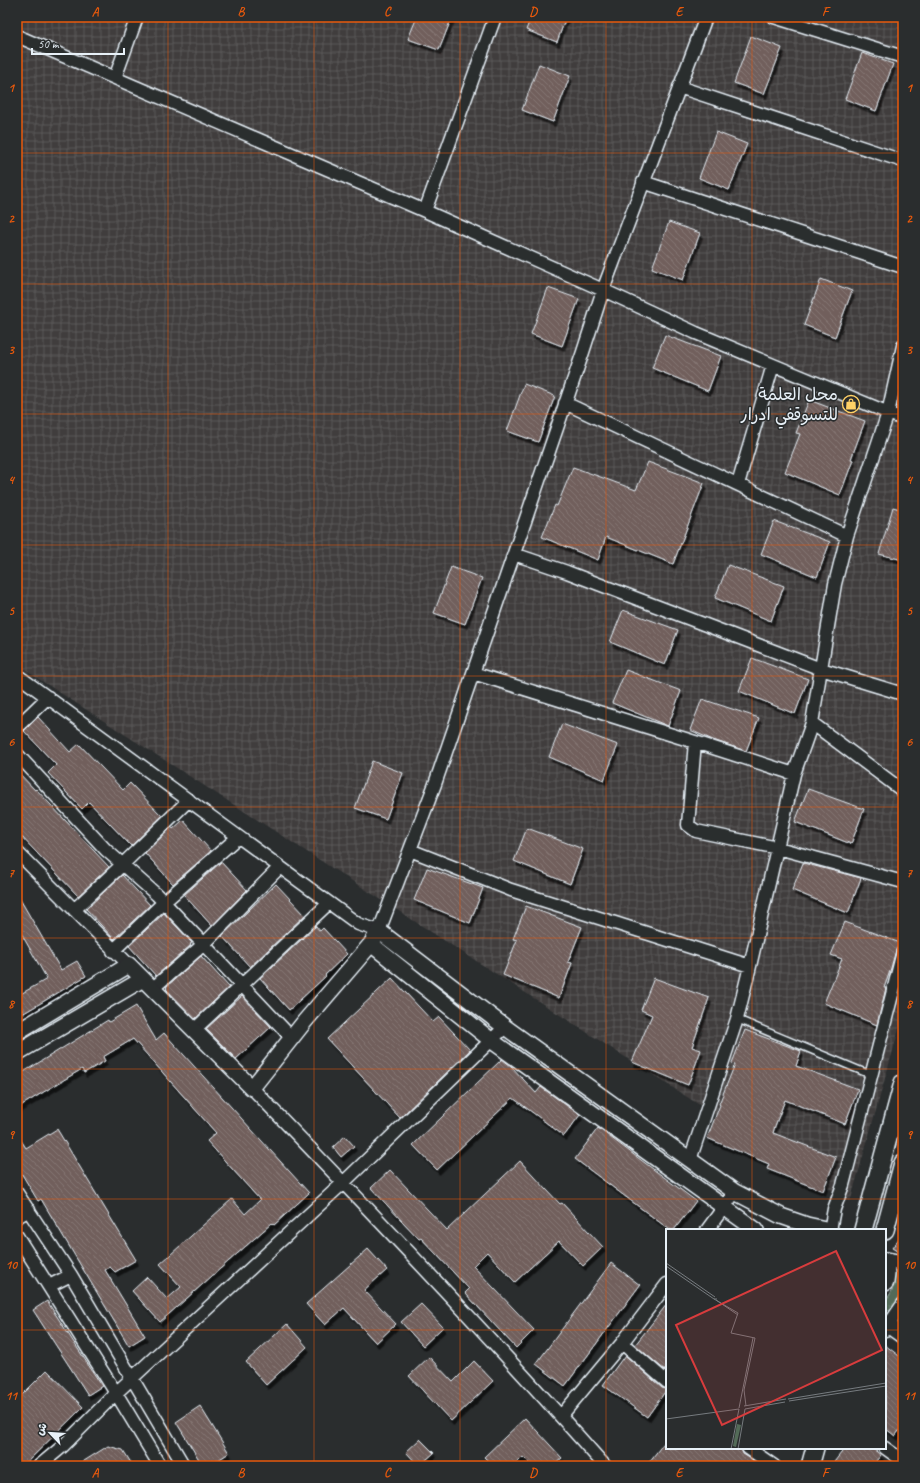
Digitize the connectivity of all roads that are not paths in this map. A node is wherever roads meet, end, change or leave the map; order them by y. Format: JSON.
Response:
{"nodes":[{"id":1,"x":137,"y":17,"type":"edge"},
{"id":2,"x":494,"y":17,"type":"edge"},
{"id":3,"x":706,"y":17,"type":"edge"},
{"id":4,"x":774,"y":17,"type":"edge"},
{"id":5,"x":17,"y":36,"type":"edge"},
{"id":6,"x":903,"y":57,"type":"edge"},
{"id":7,"x":114,"y":78,"type":"junction"},
{"id":8,"x":679,"y":87,"type":"junction"},
{"id":9,"x":903,"y":161,"type":"edge"},
{"id":10,"x":643,"y":182,"type":"junction"},
{"id":11,"x":425,"y":211,"type":"junction"},
{"id":12,"x":903,"y":267,"type":"edge"},
{"id":13,"x":603,"y":290,"type":"junction"},
{"id":14,"x":903,"y":346,"type":"edge"},
{"id":15,"x":773,"y":365,"type":"junction"},
{"id":16,"x":565,"y":403,"type":"junction"},
{"id":17,"x":888,"y":413,"type":"junction"},
{"id":18,"x":903,"y":419,"type":"edge"},
{"id":19,"x":738,"y":484,"type":"junction"},
{"id":20,"x":847,"y":536,"type":"junction"},
{"id":21,"x":514,"y":554,"type":"junction"},
{"id":22,"x":822,"y":669,"type":"junction"},
{"id":23,"x":473,"y":673,"type":"junction"},
{"id":24,"x":17,"y":675,"type":"edge"},
{"id":25,"x":903,"y":694,"type":"edge"},
{"id":26,"x":48,"y":697,"type":"junction"},
{"id":27,"x":812,"y":723,"type":"junction"},
{"id":28,"x":17,"y":727,"type":"edge"},
{"id":29,"x":695,"y":742,"type":"junction"},
{"id":30,"x":17,"y":754,"type":"edge"},
{"id":31,"x":794,"y":774,"type":"junction"},
{"id":32,"x":903,"y":791,"type":"edge"},
{"id":33,"x":188,"y":800,"type":"junction"},
{"id":34,"x":238,"y":837,"type":"junction"},
{"id":35,"x":778,"y":848,"type":"junction"},
{"id":36,"x":410,"y":850,"type":"junction"},
{"id":37,"x":18,"y":856,"type":"edge"},
{"id":38,"x":122,"y":865,"type":"junction"},
{"id":39,"x":280,"y":867,"type":"junction"},
{"id":40,"x":903,"y":882,"type":"edge"},
{"id":41,"x":164,"y":902,"type":"junction"},
{"id":42,"x":330,"y":903,"type":"junction"},
{"id":43,"x":74,"y":910,"type":"junction"},
{"id":44,"x":375,"y":938,"type":"junction"},
{"id":45,"x":204,"y":944,"type":"junction"},
{"id":46,"x":114,"y":951,"type":"junction"},
{"id":47,"x":903,"y":952,"type":"edge"},
{"id":48,"x":128,"y":965,"type":"junction"},
{"id":49,"x":750,"y":966,"type":"junction"},
{"id":50,"x":147,"y":984,"type":"junction"},
{"id":51,"x":243,"y":986,"type":"junction"},
{"id":52,"x":737,"y":1019,"type":"junction"},
{"id":53,"x":506,"y":1027,"type":"junction"},
{"id":54,"x":194,"y":1030,"type":"junction"},
{"id":55,"x":17,"y":1032,"type":"edge"},
{"id":56,"x":292,"y":1038,"type":"junction"},
{"id":57,"x":492,"y":1041,"type":"junction"},
{"id":58,"x":17,"y":1053,"type":"edge"},
{"id":59,"x":872,"y":1076,"type":"junction"},
{"id":60,"x":903,"y":1083,"type":"edge"},
{"id":61,"x":252,"y":1088,"type":"junction"},
{"id":62,"x":690,"y":1160,"type":"junction"},
{"id":63,"x":903,"y":1165,"type":"edge"},
{"id":64,"x":343,"y":1183,"type":"junction"},
{"id":65,"x":735,"y":1192,"type":"junction"},
{"id":66,"x":17,"y":1193,"type":"edge"},
{"id":67,"x":724,"y":1208,"type":"junction"},
{"id":68,"x":29,"y":1210,"type":"junction"},
{"id":69,"x":17,"y":1217,"type":"edge"},
{"id":70,"x":708,"y":1229,"type":"edge"},
{"id":71,"x":755,"y":1229,"type":"edge"},
{"id":72,"x":825,"y":1229,"type":"edge"},
{"id":73,"x":830,"y":1229,"type":"edge"},
{"id":74,"x":863,"y":1229,"type":"edge"},
{"id":75,"x":885,"y":1229,"type":"edge"},
{"id":76,"x":17,"y":1236,"type":"edge"},
{"id":77,"x":886,"y":1260,"type":"edge"},
{"id":78,"x":903,"y":1266,"type":"edge"},
{"id":79,"x":70,"y":1275,"type":"junction"},
{"id":80,"x":666,"y":1285,"type":"edge"},
{"id":81,"x":49,"y":1286,"type":"junction"},
{"id":82,"x":903,"y":1304,"type":"edge"},
{"id":83,"x":886,"y":1326,"type":"edge"},
{"id":84,"x":903,"y":1336,"type":"edge"},
{"id":85,"x":622,"y":1342,"type":"junction"},
{"id":86,"x":132,"y":1380,"type":"junction"},
{"id":87,"x":666,"y":1381,"type":"edge"},
{"id":88,"x":116,"y":1393,"type":"junction"},
{"id":89,"x":561,"y":1416,"type":"junction"},
{"id":90,"x":749,"y":1449,"type":"edge"},
{"id":91,"x":815,"y":1449,"type":"edge"},
{"id":92,"x":886,"y":1449,"type":"edge"},
{"id":93,"x":903,"y":1461,"type":"edge"},
{"id":94,"x":39,"y":1466,"type":"edge"},
{"id":95,"x":160,"y":1466,"type":"edge"},
{"id":96,"x":184,"y":1466,"type":"edge"},
{"id":97,"x":605,"y":1466,"type":"edge"},
{"id":98,"x":774,"y":1466,"type":"edge"},
{"id":99,"x":810,"y":1466,"type":"edge"}],
"edges":[{"from":1,"to":7,"type":"street"},
{"from":2,"to":11,"type":"street"},
{"from":3,"to":8,"type":"street"},
{"from":4,"to":6,"type":"street"},
{"from":5,"to":7,"type":"street"},
{"from":7,"to":11,"type":"street"},
{"from":8,"to":9,"type":"street"},
{"from":8,"to":10,"type":"street"},
{"from":10,"to":12,"type":"street"},
{"from":10,"to":13,"type":"street"},
{"from":11,"to":13,"type":"street"},
{"from":13,"to":15,"type":"street"},
{"from":13,"to":16,"type":"street"},
{"from":14,"to":17,"type":"street"},
{"from":15,"to":17,"type":"street"},
{"from":15,"to":19,"type":"street"},
{"from":16,"to":19,"type":"street"},
{"from":16,"to":21,"type":"street"},
{"from":17,"to":18,"type":"street"},
{"from":17,"to":20,"type":"street"},
{"from":19,"to":20,"type":"street"},
{"from":20,"to":22,"type":"street"},
{"from":21,"to":22,"type":"street"},
{"from":21,"to":23,"type":"street"},
{"from":22,"to":25,"type":"street"},
{"from":22,"to":27,"type":"street"},
{"from":23,"to":29,"type":"street"},
{"from":23,"to":36,"type":"street"},
{"from":24,"to":26,"type":"street"},
{"from":26,"to":28,"type":"street"},
{"from":26,"to":33,"type":"street"},
{"from":27,"to":31,"type":"street"},
{"from":27,"to":32,"type":"street"},
{"from":29,"to":31,"type":"street"},
{"from":29,"to":35,"type":"street"},
{"from":30,"to":38,"type":"street"},
{"from":31,"to":35,"type":"street"},
{"from":33,"to":34,"type":"street"},
{"from":33,"to":38,"type":"street"},
{"from":34,"to":39,"type":"street"},
{"from":34,"to":41,"type":"street"},
{"from":35,"to":40,"type":"street"},
{"from":35,"to":49,"type":"street"},
{"from":36,"to":44,"type":"street"},
{"from":36,"to":49,"type":"street"},
{"from":37,"to":43,"type":"street"},
{"from":38,"to":41,"type":"street"},
{"from":38,"to":43,"type":"street"},
{"from":39,"to":42,"type":"street"},
{"from":39,"to":45,"type":"street"},
{"from":41,"to":45,"type":"street"},
{"from":41,"to":46,"type":"street"},
{"from":42,"to":44,"type":"street"},
{"from":42,"to":51,"type":"street"},
{"from":43,"to":46,"type":"street"},
{"from":44,"to":53,"type":"street"},
{"from":44,"to":56,"type":"street"},
{"from":44,"to":57,"type":"street"},
{"from":45,"to":50,"type":"street"},
{"from":45,"to":51,"type":"street"},
{"from":46,"to":48,"type":"street"},
{"from":47,"to":59,"type":"street"},
{"from":48,"to":50,"type":"street"},
{"from":48,"to":55,"type":"street"},
{"from":49,"to":52,"type":"street"},
{"from":50,"to":54,"type":"street"},
{"from":50,"to":58,"type":"street"},
{"from":51,"to":54,"type":"street"},
{"from":51,"to":56,"type":"street"},
{"from":52,"to":59,"type":"lane"},
{"from":52,"to":62,"type":"street"},
{"from":53,"to":57,"type":"street"},
{"from":53,"to":62,"type":"street"},
{"from":54,"to":61,"type":"street"},
{"from":56,"to":61,"type":"street"},
{"from":57,"to":64,"type":"street"},
{"from":57,"to":67,"type":"street"},
{"from":59,"to":73,"type":"street"},
{"from":60,"to":74,"type":"main road"},
{"from":61,"to":64,"type":"street"},
{"from":62,"to":65,"type":"street"},
{"from":63,"to":75,"type":"main road"},
{"from":64,"to":86,"type":"street"},
{"from":64,"to":89,"type":"street"},
{"from":65,"to":67,"type":"street"},
{"from":65,"to":72,"type":"street"},
{"from":66,"to":68,"type":"street"},
{"from":67,"to":70,"type":"street"},
{"from":67,"to":71,"type":"street"},
{"from":68,"to":69,"type":"street"},
{"from":68,"to":79,"type":"street"},
{"from":76,"to":81,"type":"street"},
{"from":77,"to":78,"type":"street"},
{"from":79,"to":81,"type":"street"},
{"from":79,"to":86,"type":"street"},
{"from":80,"to":85,"type":"street"},
{"from":81,"to":88,"type":"street"},
{"from":82,"to":83,"type":"street"},
{"from":83,"to":84,"type":"street"},
{"from":85,"to":87,"type":"street"},
{"from":85,"to":89,"type":"street"},
{"from":86,"to":88,"type":"street"},
{"from":86,"to":96,"type":"street"},
{"from":88,"to":94,"type":"street"},
{"from":88,"to":95,"type":"street"},
{"from":89,"to":97,"type":"street"},
{"from":90,"to":98,"type":"street"},
{"from":91,"to":99,"type":"main road"},
{"from":92,"to":93,"type":"street"}]}
